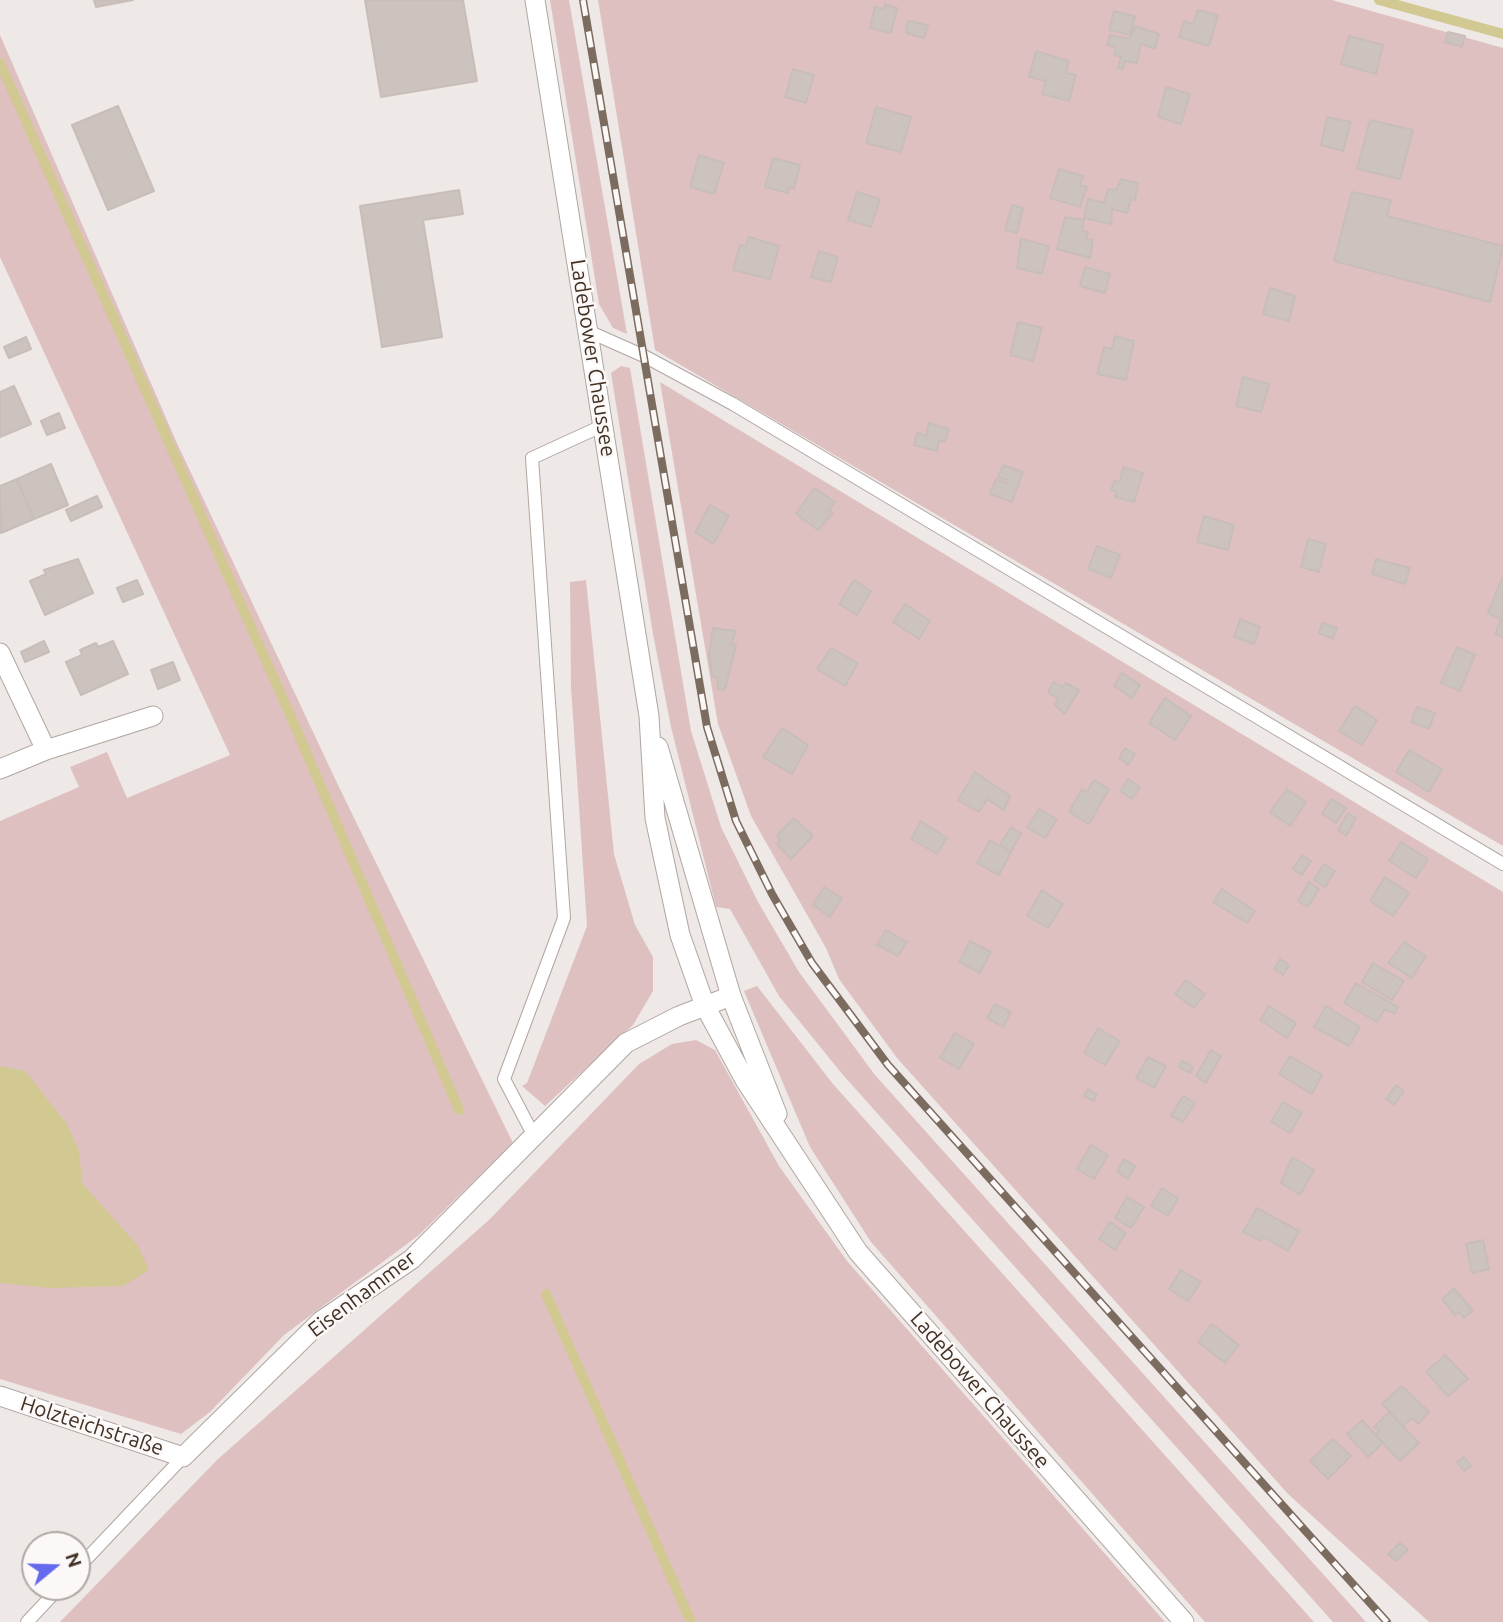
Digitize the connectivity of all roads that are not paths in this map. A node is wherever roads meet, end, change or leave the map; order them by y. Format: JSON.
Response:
{"nodes":[{"id":1,"x":535,"y":0,"type":"edge"},
{"id":2,"x":590,"y":332,"type":"junction"},
{"id":3,"x":604,"y":425,"type":"junction"},
{"id":4,"x":0,"y":653,"type":"edge"},
{"id":5,"x":153,"y":716,"type":"dead end"},
{"id":6,"x":649,"y":716,"type":"junction"},
{"id":7,"x":46,"y":750,"type":"junction"},
{"id":8,"x":0,"y":769,"type":"edge"},
{"id":9,"x":1503,"y":864,"type":"edge"},
{"id":10,"x":731,"y":996,"type":"junction"},
{"id":11,"x":705,"y":1006,"type":"junction"},
{"id":12,"x":534,"y":1136,"type":"junction"},
{"id":13,"x":790,"y":1148,"type":"junction"},
{"id":14,"x":0,"y":1395,"type":"edge"},
{"id":15,"x":183,"y":1457,"type":"junction"},
{"id":16,"x":91,"y":1554,"type":"edge"},
{"id":17,"x":47,"y":1601,"type":"edge"},
{"id":18,"x":27,"y":1622,"type":"edge"},
{"id":19,"x":1184,"y":1622,"type":"edge"}],
"edges":[{"from":1,"to":2,"type":"street","name":"Ladebower Chaussee"},
{"from":2,"to":3,"type":"street","name":"Ladebower Chaussee"},
{"from":2,"to":9,"type":"lane"},
{"from":3,"to":6,"type":"street","name":"Ladebower Chaussee"},
{"from":3,"to":12,"type":"lane"},
{"from":4,"to":7,"type":"street"},
{"from":5,"to":7,"type":"street"},
{"from":6,"to":10,"type":"street","name":"Ladebower Chaussee"},
{"from":6,"to":11,"type":"street","name":"Ladebower Chaussee"},
{"from":7,"to":8,"type":"street"},
{"from":10,"to":11,"type":"street","name":"Eisenhammer"},
{"from":10,"to":13,"type":"street","name":"Ladebower Chaussee"},
{"from":11,"to":12,"type":"street","name":"Eisenhammer"},
{"from":11,"to":13,"type":"street","name":"Ladebower Chaussee"},
{"from":12,"to":15,"type":"street","name":"Eisenhammer"},
{"from":13,"to":19,"type":"street","name":"Ladebower Chaussee"},
{"from":14,"to":15,"type":"street","name":"Holzteichstraße"},
{"from":15,"to":16,"type":"lane","name":"Eisenhammer"},
{"from":17,"to":18,"type":"lane"}]}
